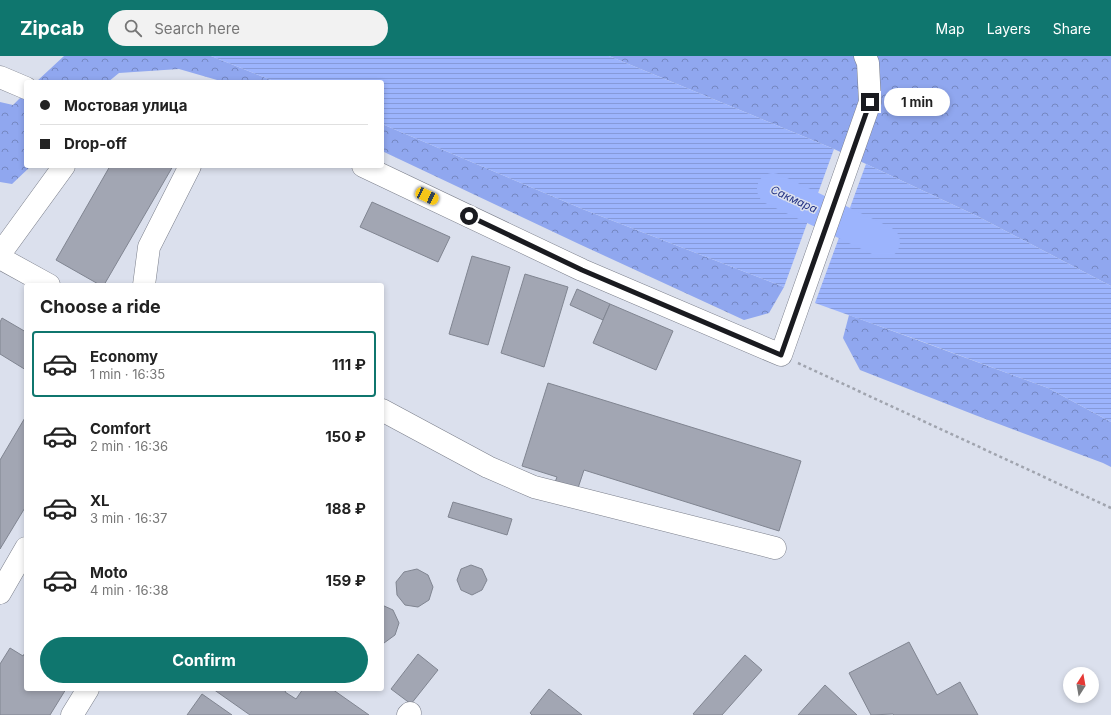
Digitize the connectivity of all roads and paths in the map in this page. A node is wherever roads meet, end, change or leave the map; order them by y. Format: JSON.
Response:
{"nodes":[{"id":1,"x":865,"y":56,"type":"edge"},
{"id":2,"x":0,"y":77,"type":"edge"},
{"id":3,"x":24,"y":87,"type":"edge"},
{"id":4,"x":63,"y":168,"type":"edge"},
{"id":5,"x":189,"y":168,"type":"edge"},
{"id":6,"x":367,"y":168,"type":"edge"},
{"id":7,"x":0,"y":254,"type":"edge"},
{"id":8,"x":0,"y":258,"type":"edge"},
{"id":9,"x":45,"y":283,"type":"edge"},
{"id":10,"x":144,"y":283,"type":"edge"},
{"id":11,"x":781,"y":355,"type":"junction"},
{"id":12,"x":384,"y":411,"type":"edge"},
{"id":13,"x":1111,"y":508,"type":"edge"},
{"id":14,"x":776,"y":548,"type":"dead end"},
{"id":15,"x":24,"y":551,"type":"edge"},
{"id":16,"x":0,"y":593,"type":"edge"},
{"id":17,"x":87,"y":691,"type":"edge"},
{"id":18,"x":72,"y":715,"type":"edge"}],
"edges":[{"from":1,"to":11,"type":"street"},
{"from":2,"to":3,"type":"street"},
{"from":4,"to":7,"type":"street"},
{"from":5,"to":10,"type":"street"},
{"from":6,"to":11,"type":"street"},
{"from":8,"to":9,"type":"street"},
{"from":11,"to":13,"type":"path"},
{"from":12,"to":14,"type":"street"},
{"from":15,"to":16,"type":"street"},
{"from":17,"to":18,"type":"street"}]}
